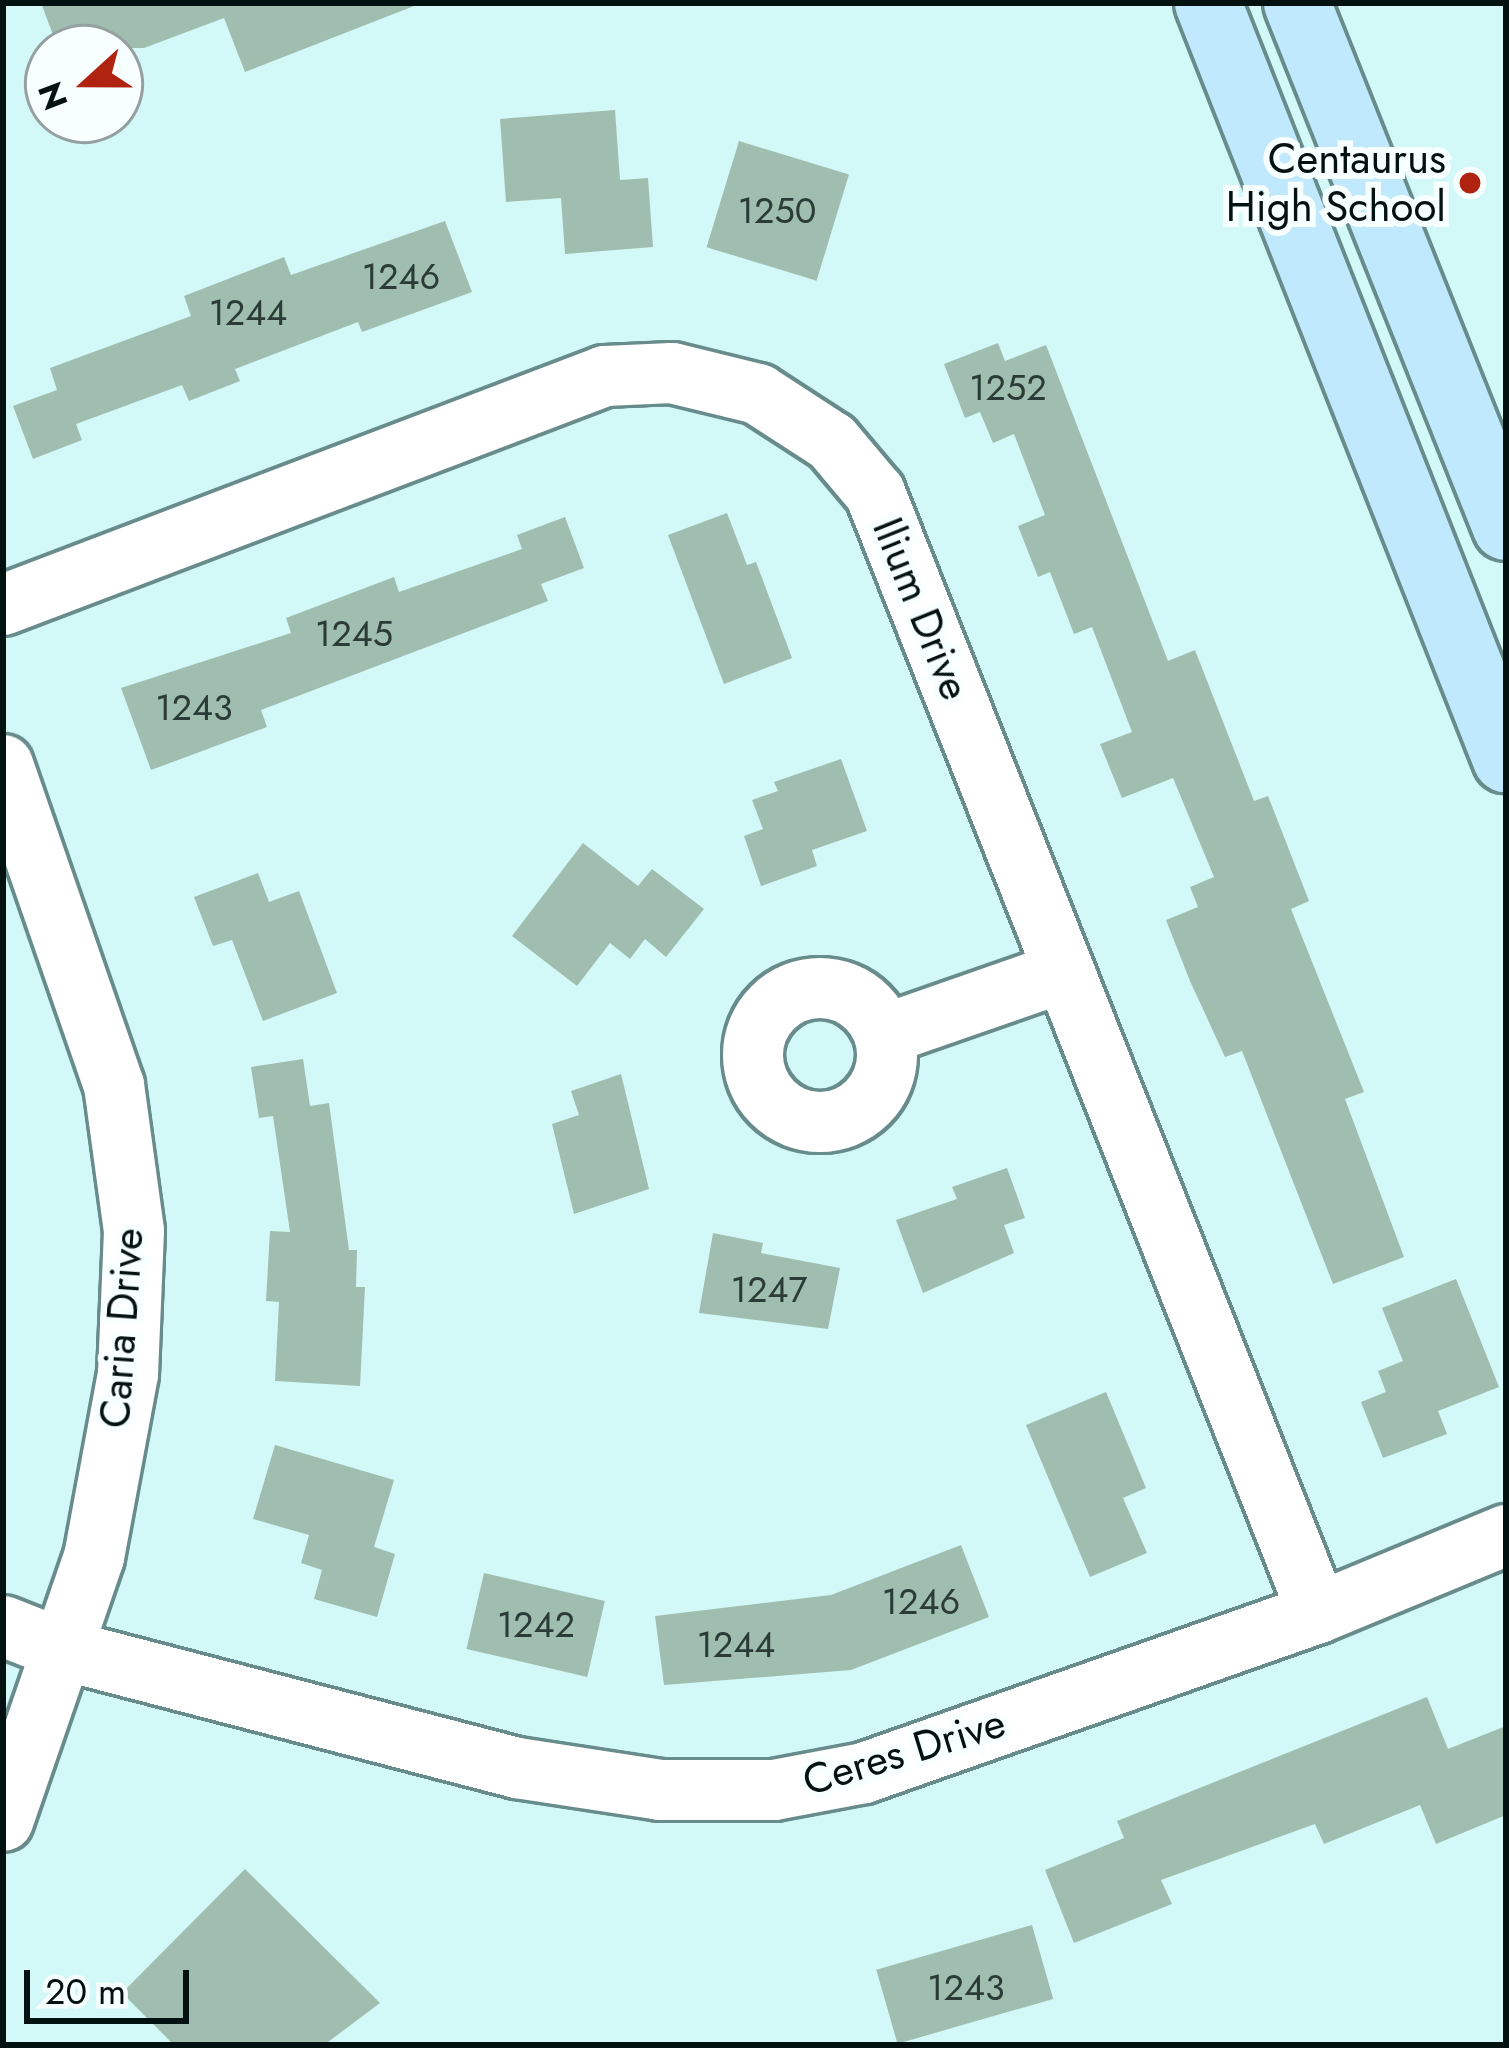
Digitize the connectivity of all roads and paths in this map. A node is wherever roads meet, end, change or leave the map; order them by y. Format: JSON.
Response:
{"nodes":[{"id":1,"x":1208,"y":3,"type":"edge"},
{"id":2,"x":1297,"y":3,"type":"edge"},
{"id":3,"x":1506,"y":527,"type":"edge"},
{"id":4,"x":3,"y":605,"type":"edge"},
{"id":5,"x":1506,"y":759,"type":"edge"},
{"id":6,"x":3,"y":766,"type":"edge"},
{"id":7,"x":1064,"y":972,"type":"junction"},
{"id":8,"x":886,"y":1034,"type":"dead end"},
{"id":9,"x":1506,"y":1535,"type":"edge"},
{"id":10,"x":1318,"y":1613,"type":"junction"},
{"id":11,"x":3,"y":1626,"type":"edge"},
{"id":12,"x":64,"y":1650,"type":"junction"},
{"id":13,"x":3,"y":1821,"type":"edge"}],
"edges":[{"from":1,"to":5,"type":"main road"},
{"from":2,"to":3,"type":"main road"},
{"from":4,"to":7,"type":"street","name":"Ilium Drive"},
{"from":6,"to":12,"type":"street","name":"Caria Drive"},
{"from":7,"to":8,"type":"street"},
{"from":7,"to":10,"type":"street","name":"Ilium Drive"},
{"from":9,"to":10,"type":"street","name":"Ceres Drive"},
{"from":10,"to":12,"type":"street","name":"Ceres Drive"},
{"from":11,"to":12,"type":"street","name":"Ceres Drive"},
{"from":12,"to":13,"type":"street","name":"Caria Drive"}]}
